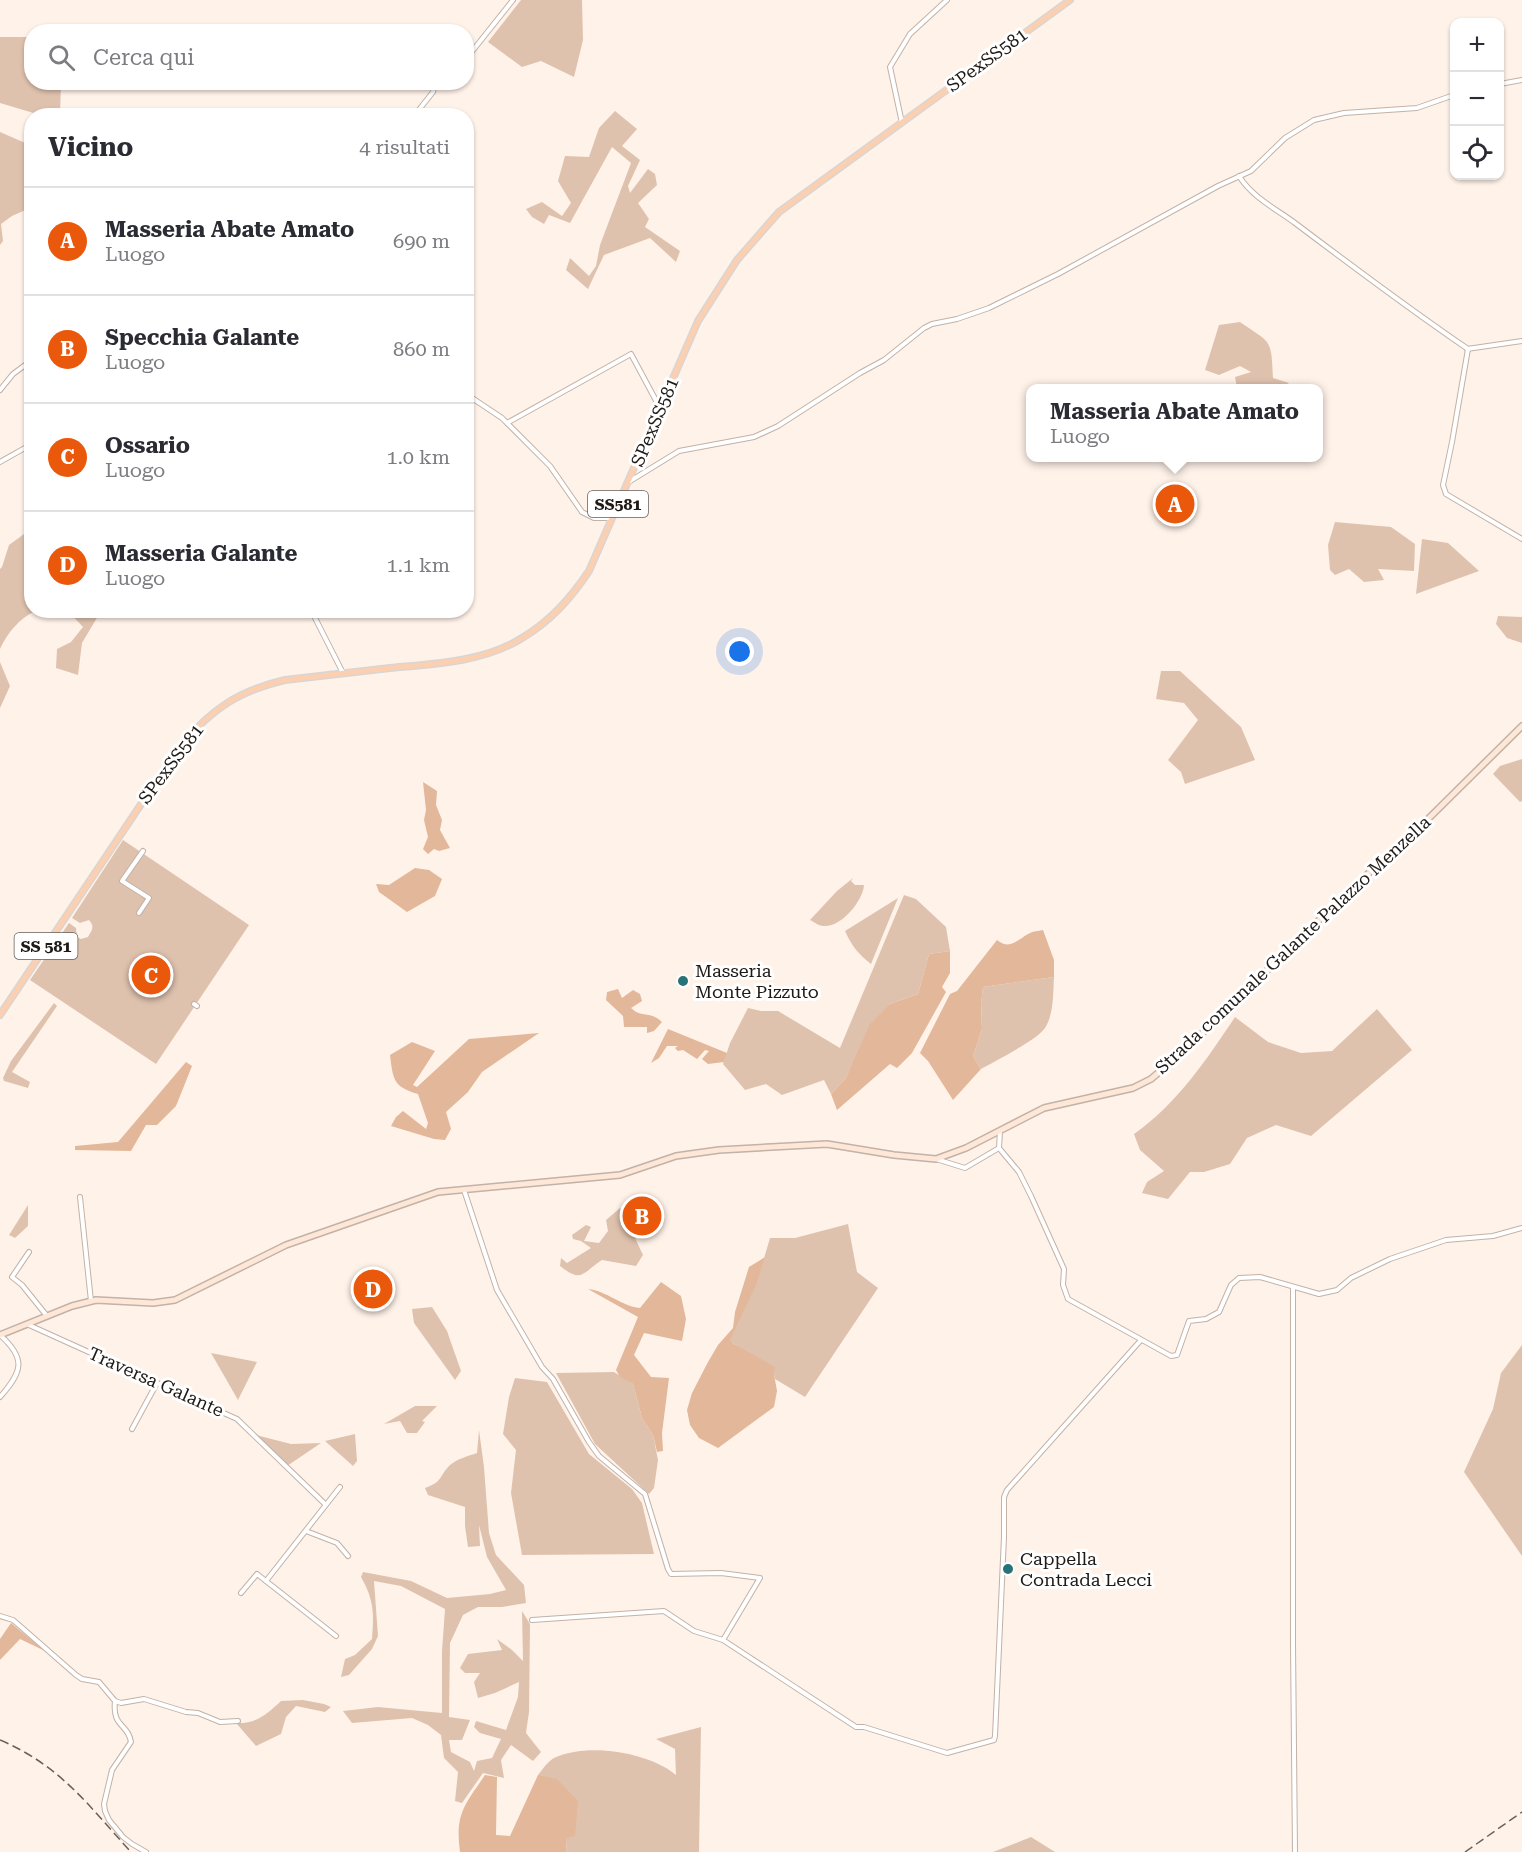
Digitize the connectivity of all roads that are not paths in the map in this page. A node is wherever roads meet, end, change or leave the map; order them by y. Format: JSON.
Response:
{"nodes":[{"id":1,"x":513,"y":0,"type":"edge"},
{"id":2,"x":947,"y":0,"type":"edge"},
{"id":3,"x":1070,"y":0,"type":"edge"},
{"id":4,"x":474,"y":49,"type":"edge"},
{"id":5,"x":1522,"y":80,"type":"edge"},
{"id":6,"x":1504,"y":83,"type":"edge"},
{"id":7,"x":433,"y":90,"type":"edge"},
{"id":8,"x":1450,"y":96,"type":"edge"},
{"id":9,"x":420,"y":108,"type":"edge"},
{"id":10,"x":902,"y":123,"type":"junction"},
{"id":11,"x":1239,"y":176,"type":"junction"},
{"id":12,"x":1522,"y":341,"type":"edge"},
{"id":13,"x":1467,"y":349,"type":"junction"},
{"id":14,"x":24,"y":366,"type":"edge"},
{"id":15,"x":0,"y":390,"type":"edge"},
{"id":16,"x":474,"y":400,"type":"edge"},
{"id":17,"x":660,"y":409,"type":"junction"},
{"id":18,"x":507,"y":423,"type":"junction"},
{"id":19,"x":24,"y":448,"type":"edge"},
{"id":20,"x":0,"y":462,"type":"edge"},
{"id":21,"x":626,"y":484,"type":"junction"},
{"id":22,"x":613,"y":518,"type":"junction"},
{"id":23,"x":1522,"y":539,"type":"edge"},
{"id":24,"x":315,"y":618,"type":"edge"},
{"id":25,"x":343,"y":674,"type":"junction"},
{"id":26,"x":1522,"y":726,"type":"edge"},
{"id":27,"x":143,"y":851,"type":"dead end"},
{"id":28,"x":92,"y":877,"type":"joint"},
{"id":29,"x":139,"y":913,"type":"dead end"},
{"id":30,"x":0,"y":1015,"type":"edge"},
{"id":31,"x":1000,"y":1129,"type":"junction"},
{"id":32,"x":999,"y":1148,"type":"junction"},
{"id":33,"x":936,"y":1159,"type":"junction"},
{"id":34,"x":463,"y":1189,"type":"junction"},
{"id":35,"x":80,"y":1197,"type":"dead end"},
{"id":36,"x":1522,"y":1228,"type":"edge"},
{"id":37,"x":29,"y":1252,"type":"dead end"},
{"id":38,"x":1293,"y":1287,"type":"junction"},
{"id":39,"x":91,"y":1301,"type":"junction"},
{"id":40,"x":47,"y":1317,"type":"junction"},
{"id":41,"x":28,"y":1325,"type":"junction"},
{"id":42,"x":0,"y":1335,"type":"edge"},
{"id":43,"x":1141,"y":1340,"type":"junction"},
{"id":44,"x":157,"y":1383,"type":"junction"},
{"id":45,"x":0,"y":1397,"type":"edge"},
{"id":46,"x":132,"y":1429,"type":"dead end"},
{"id":47,"x":340,"y":1487,"type":"dead end"},
{"id":48,"x":325,"y":1504,"type":"junction"},
{"id":49,"x":306,"y":1531,"type":"junction"},
{"id":50,"x":348,"y":1556,"type":"dead end"},
{"id":51,"x":266,"y":1581,"type":"junction"},
{"id":52,"x":241,"y":1593,"type":"dead end"},
{"id":53,"x":0,"y":1616,"type":"edge"},
{"id":54,"x":532,"y":1620,"type":"dead end"},
{"id":55,"x":336,"y":1636,"type":"dead end"},
{"id":56,"x":723,"y":1640,"type":"junction"},
{"id":57,"x":115,"y":1701,"type":"junction"},
{"id":58,"x":238,"y":1721,"type":"dead end"},
{"id":59,"x":146,"y":1852,"type":"edge"},
{"id":60,"x":1295,"y":1852,"type":"edge"}],
"edges":[{"from":1,"to":4,"type":"street"},
{"from":2,"to":10,"type":"street"},
{"from":3,"to":10,"type":"main road","name":"SPexSS581","number":"SS581"},
{"from":5,"to":6,"type":"street"},
{"from":7,"to":9,"type":"street"},
{"from":8,"to":11,"type":"street"},
{"from":10,"to":17,"type":"main road","name":"SPexSS581","number":"SS581"},
{"from":11,"to":13,"type":"street"},
{"from":11,"to":21,"type":"street"},
{"from":12,"to":13,"type":"street"},
{"from":13,"to":23,"type":"street"},
{"from":14,"to":15,"type":"street"},
{"from":16,"to":18,"type":"street"},
{"from":17,"to":18,"type":"street"},
{"from":17,"to":21,"type":"main road","name":"SPexSS581","number":"SS581"},
{"from":18,"to":22,"type":"street"},
{"from":19,"to":20,"type":"street"},
{"from":21,"to":22,"type":"main road","name":"SPexSS581","number":"SS581"},
{"from":22,"to":25,"type":"main road","name":"SPexSS581","number":"SS581"},
{"from":24,"to":25,"type":"street"},
{"from":25,"to":28,"type":"main road","name":"SPexSS581","number":"SS581"},
{"from":26,"to":31,"type":"street","name":"Strada comunale Galante Palazzo Menzella"},
{"from":27,"to":29,"type":"street"},
{"from":28,"to":30,"type":"main road","number":"SS 581"},
{"from":31,"to":32,"type":"street"},
{"from":31,"to":33,"type":"street","name":"Strada comunale Galante Palazzo Menzella"},
{"from":32,"to":33,"type":"street"},
{"from":32,"to":43,"type":"street"},
{"from":33,"to":34,"type":"street","name":"Strada comunale Galante Palazzo Menzella"},
{"from":34,"to":39,"type":"street","name":"Strada comunale Galante Palazzo Menzella"},
{"from":34,"to":56,"type":"street"},
{"from":35,"to":39,"type":"street"},
{"from":36,"to":38,"type":"street"},
{"from":37,"to":40,"type":"street"},
{"from":38,"to":43,"type":"street"},
{"from":38,"to":60,"type":"street"},
{"from":39,"to":40,"type":"street","name":"Strada comunale Galante Palazzo Menzella"},
{"from":40,"to":41,"type":"street","name":"Strada comunale Galante Palazzo Menzella"},
{"from":41,"to":42,"type":"street","name":"Strada comunale Galante Palazzo Menzella"},
{"from":41,"to":44,"type":"street","name":"Traversa Galante"},
{"from":42,"to":45,"type":"street"},
{"from":43,"to":56,"type":"street"},
{"from":44,"to":46,"type":"street"},
{"from":44,"to":48,"type":"street","name":"Traversa Galante"},
{"from":47,"to":48,"type":"street"},
{"from":48,"to":49,"type":"street"},
{"from":49,"to":50,"type":"street"},
{"from":49,"to":51,"type":"street"},
{"from":51,"to":52,"type":"street"},
{"from":51,"to":55,"type":"street"},
{"from":53,"to":57,"type":"street"},
{"from":54,"to":56,"type":"street"},
{"from":57,"to":58,"type":"street"},
{"from":57,"to":59,"type":"street"}]}
